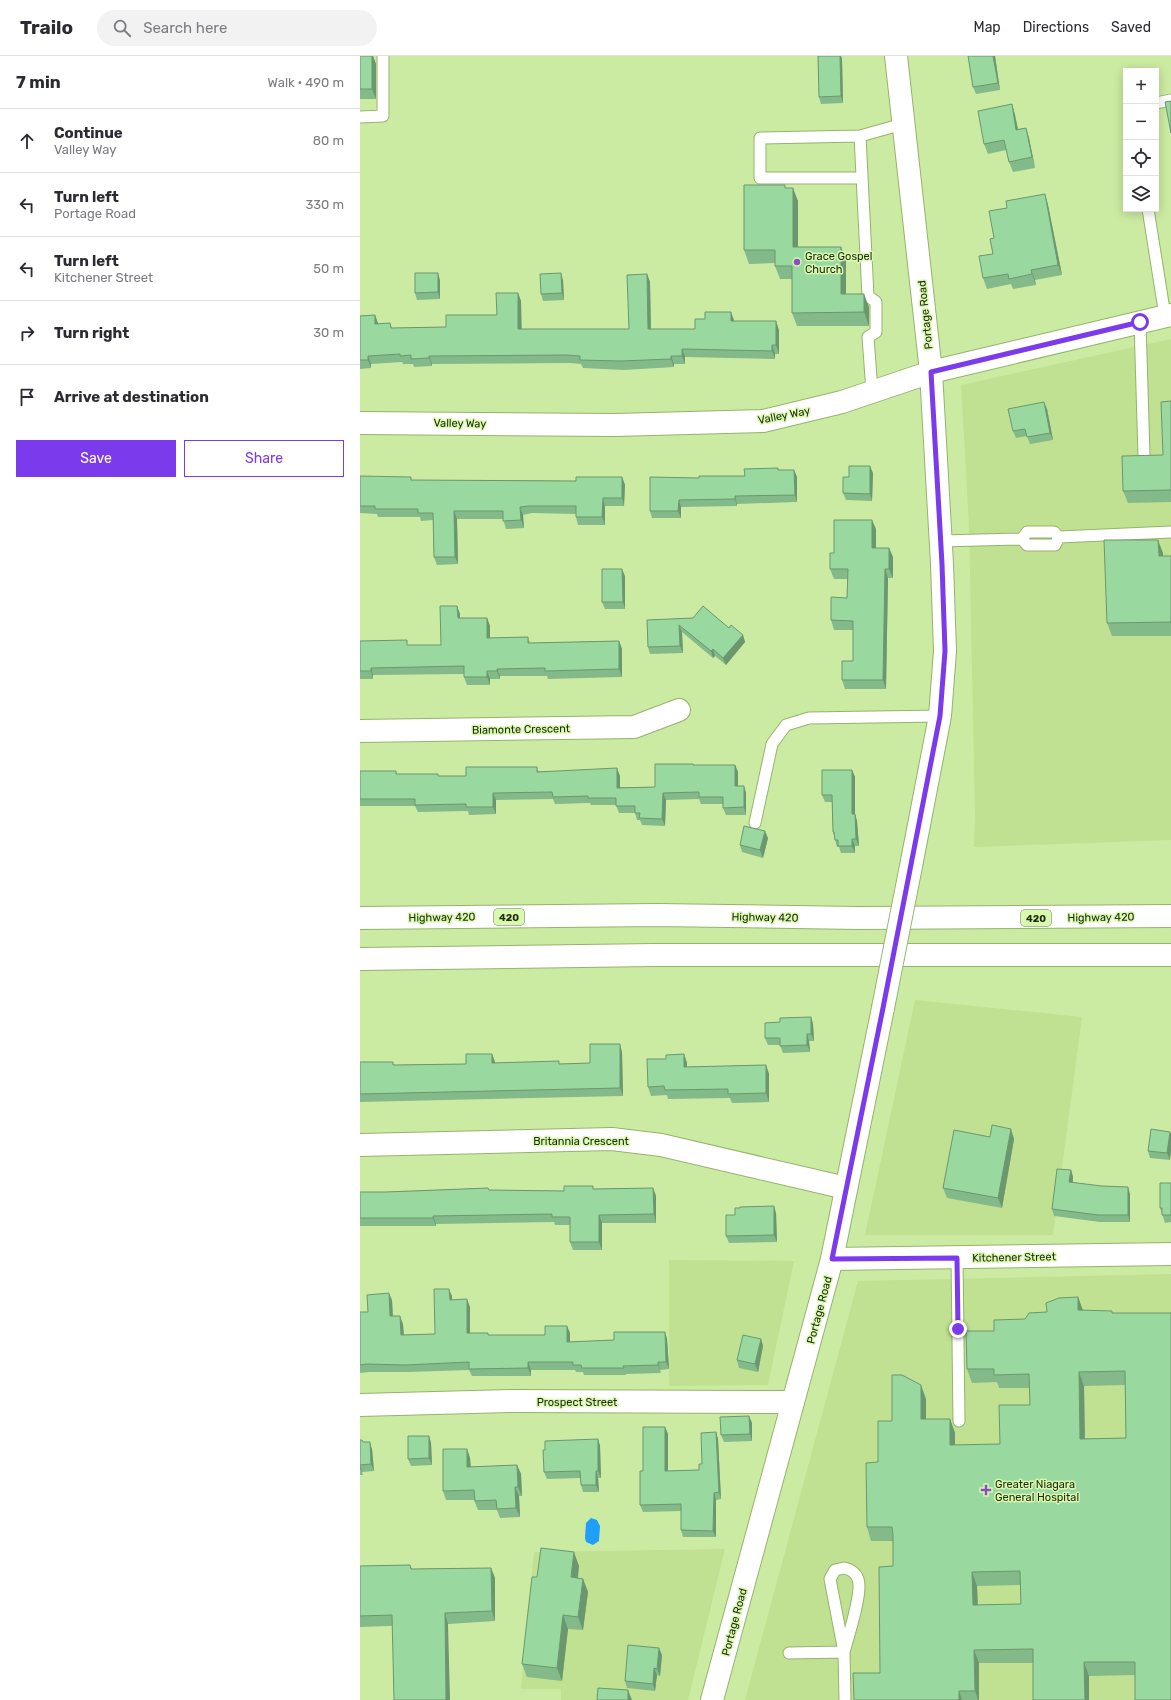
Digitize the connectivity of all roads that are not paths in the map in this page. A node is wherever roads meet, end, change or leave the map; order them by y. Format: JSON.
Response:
{"nodes":[{"id":1,"x":383,"y":56,"type":"edge"},
{"id":2,"x":896,"y":56,"type":"edge"},
{"id":3,"x":1171,"y":100,"type":"edge"},
{"id":4,"x":1159,"y":102,"type":"edge"},
{"id":5,"x":360,"y":117,"type":"edge"},
{"id":6,"x":903,"y":124,"type":"junction"},
{"id":7,"x":860,"y":136,"type":"junction"},
{"id":8,"x":862,"y":178,"type":"junction"},
{"id":9,"x":1149,"y":212,"type":"edge"},
{"id":10,"x":868,"y":296,"type":"junction"},
{"id":11,"x":868,"y":307,"type":"dead end"},
{"id":12,"x":1168,"y":316,"type":"edge"},
{"id":13,"x":1140,"y":322,"type":"junction"},
{"id":14,"x":931,"y":372,"type":"junction"},
{"id":15,"x":872,"y":391,"type":"junction"},
{"id":16,"x":360,"y":423,"type":"edge"},
{"id":17,"x":1144,"y":456,"type":"edge"},
{"id":18,"x":1171,"y":532,"type":"edge"},
{"id":19,"x":941,"y":541,"type":"junction"},
{"id":20,"x":679,"y":710,"type":"dead end"},
{"id":21,"x":940,"y":716,"type":"junction"},
{"id":22,"x":360,"y":731,"type":"edge"},
{"id":23,"x":755,"y":824,"type":"dead end"},
{"id":24,"x":1171,"y":916,"type":"edge"},
{"id":25,"x":360,"y":918,"type":"edge"},
{"id":26,"x":1171,"y":955,"type":"edge"},
{"id":27,"x":360,"y":959,"type":"edge"},
{"id":28,"x":360,"y":1145,"type":"edge"},
{"id":29,"x":846,"y":1188,"type":"junction"},
{"id":30,"x":1171,"y":1254,"type":"edge"},
{"id":31,"x":957,"y":1258,"type":"junction"},
{"id":32,"x":832,"y":1259,"type":"junction"},
{"id":33,"x":793,"y":1402,"type":"junction"},
{"id":34,"x":360,"y":1405,"type":"edge"},
{"id":35,"x":960,"y":1421,"type":"dead end"},
{"id":36,"x":844,"y":1652,"type":"junction"},
{"id":37,"x":789,"y":1653,"type":"dead end"},
{"id":38,"x":712,"y":1700,"type":"edge"},
{"id":39,"x":845,"y":1700,"type":"edge"}],
"edges":[{"from":1,"to":5,"type":"lane"},
{"from":2,"to":6,"type":"main road","name":"Portage Road"},
{"from":3,"to":4,"type":"lane"},
{"from":6,"to":7,"type":"lane"},
{"from":6,"to":14,"type":"main road","name":"Portage Road"},
{"from":7,"to":8,"type":"lane"},
{"from":7,"to":8,"type":"lane"},
{"from":8,"to":10,"type":"lane"},
{"from":9,"to":12,"type":"lane"},
{"from":10,"to":11,"type":"lane"},
{"from":10,"to":15,"type":"lane"},
{"from":12,"to":13,"type":"main road","name":"Valley Way"},
{"from":13,"to":14,"type":"main road","name":"Valley Way"},
{"from":13,"to":17,"type":"lane"},
{"from":14,"to":15,"type":"main road","name":"Valley Way"},
{"from":14,"to":19,"type":"main road","name":"Portage Road"},
{"from":15,"to":16,"type":"main road","name":"Valley Way"},
{"from":18,"to":19,"type":"lane"},
{"from":19,"to":21,"type":"main road","name":"Portage Road"},
{"from":20,"to":22,"type":"main road","name":"Biamonte Crescent"},
{"from":21,"to":23,"type":"lane"},
{"from":21,"to":29,"type":"main road","name":"Portage Road","bridge":true},
{"from":24,"to":25,"type":"main road","name":"Highway 420","number":"420"},
{"from":26,"to":27,"type":"main road"},
{"from":28,"to":29,"type":"main road","name":"Britannia Crescent"},
{"from":29,"to":32,"type":"main road","name":"Portage Road"},
{"from":30,"to":31,"type":"main road","name":"Kitchener Street"},
{"from":31,"to":32,"type":"main road","name":"Kitchener Street"},
{"from":31,"to":35,"type":"lane"},
{"from":32,"to":33,"type":"main road","name":"Portage Road"},
{"from":33,"to":34,"type":"main road","name":"Prospect Street"},
{"from":33,"to":38,"type":"main road","name":"Portage Road"},
{"from":36,"to":36,"type":"lane"},
{"from":36,"to":37,"type":"lane"},
{"from":36,"to":39,"type":"lane"}]}
